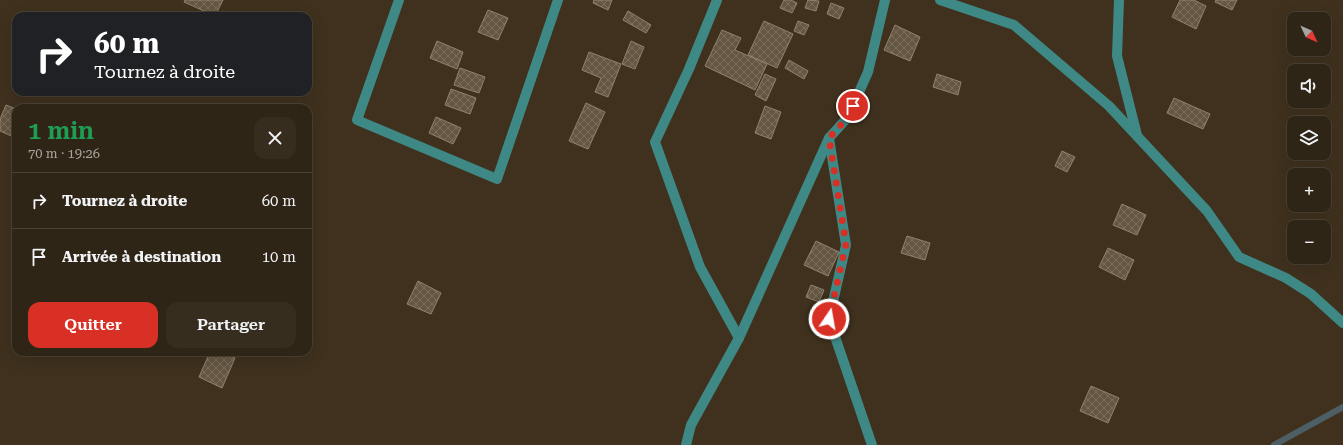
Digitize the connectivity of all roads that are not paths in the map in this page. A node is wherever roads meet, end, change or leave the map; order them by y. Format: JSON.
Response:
{"nodes":[{"id":1,"x":399,"y":0,"type":"edge"},
{"id":2,"x":558,"y":0,"type":"edge"},
{"id":3,"x":717,"y":0,"type":"edge"},
{"id":4,"x":885,"y":0,"type":"edge"},
{"id":5,"x":940,"y":0,"type":"edge"},
{"id":6,"x":1119,"y":0,"type":"edge"},
{"id":7,"x":1137,"y":136,"type":"junction"},
{"id":8,"x":829,"y":138,"type":"junction"},
{"id":9,"x":1343,"y":323,"type":"edge"},
{"id":10,"x":739,"y":338,"type":"junction"},
{"id":11,"x":686,"y":445,"type":"edge"},
{"id":12,"x":872,"y":445,"type":"edge"}],
"edges":[{"from":1,"to":2,"type":"street"},
{"from":3,"to":10,"type":"street"},
{"from":4,"to":8,"type":"street"},
{"from":5,"to":7,"type":"street"},
{"from":6,"to":7,"type":"street"},
{"from":7,"to":9,"type":"street"},
{"from":8,"to":10,"type":"street"},
{"from":8,"to":12,"type":"street"},
{"from":10,"to":11,"type":"street"}]}
